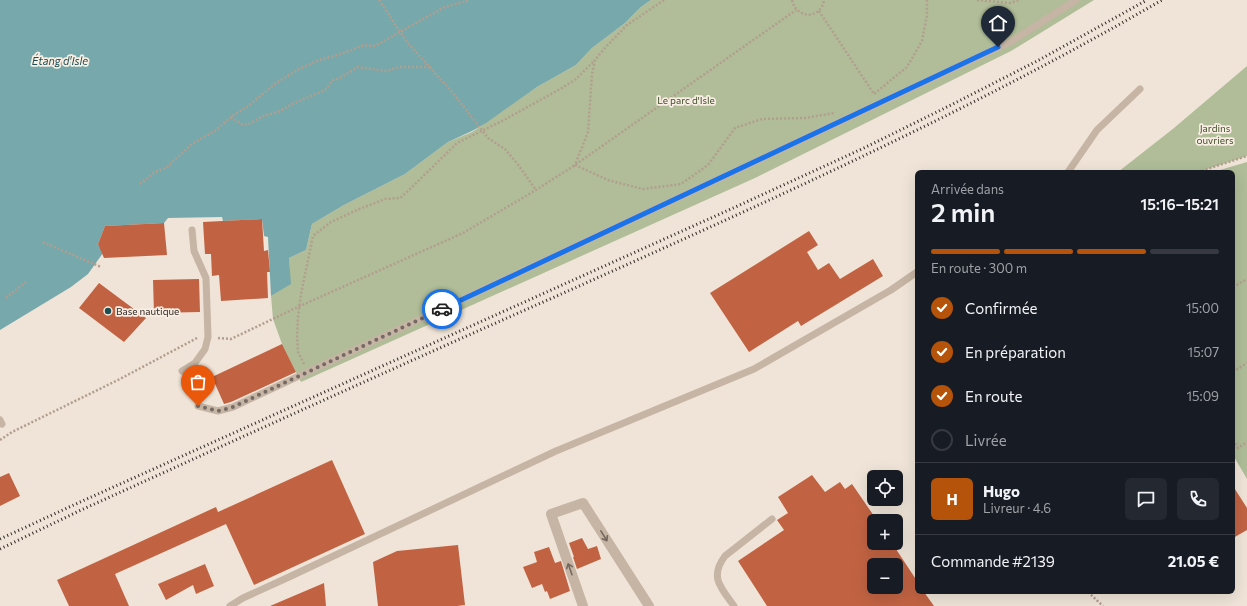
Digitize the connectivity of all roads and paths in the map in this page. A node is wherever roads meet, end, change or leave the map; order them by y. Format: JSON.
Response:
{"nodes":[{"id":1,"x":379,"y":0,"type":"edge"},
{"id":2,"x":470,"y":0,"type":"edge"},
{"id":3,"x":664,"y":0,"type":"edge"},
{"id":4,"x":792,"y":0,"type":"edge"},
{"id":5,"x":824,"y":0,"type":"edge"},
{"id":6,"x":927,"y":0,"type":"edge"},
{"id":7,"x":977,"y":0,"type":"edge"},
{"id":8,"x":1019,"y":0,"type":"edge"},
{"id":9,"x":1076,"y":0,"type":"edge"},
{"id":10,"x":796,"y":10,"type":"junction"},
{"id":11,"x":819,"y":11,"type":"junction"},
{"id":12,"x":399,"y":32,"type":"junction"},
{"id":13,"x":596,"y":60,"type":"junction"},
{"id":14,"x":430,"y":67,"type":"junction"},
{"id":15,"x":1140,"y":89,"type":"dead end"},
{"id":16,"x":874,"y":94,"type":"junction"},
{"id":17,"x":868,"y":97,"type":"dead end"},
{"id":18,"x":835,"y":112,"type":"dead end"},
{"id":19,"x":231,"y":118,"type":"junction"},
{"id":20,"x":481,"y":129,"type":"junction"},
{"id":21,"x":1247,"y":156,"type":"edge"},
{"id":22,"x":576,"y":165,"type":"junction"},
{"id":23,"x":1069,"y":170,"type":"edge"},
{"id":24,"x":1204,"y":170,"type":"edge"},
{"id":25,"x":140,"y":184,"type":"dead end"},
{"id":26,"x":536,"y":190,"type":"junction"},
{"id":27,"x":192,"y":230,"type":"dead end"},
{"id":28,"x":43,"y":242,"type":"dead end"},
{"id":29,"x":101,"y":267,"type":"dead end"},
{"id":30,"x":915,"y":273,"type":"edge"},
{"id":31,"x":1247,"y":279,"type":"edge"},
{"id":32,"x":26,"y":282,"type":"dead end"},
{"id":33,"x":1235,"y":286,"type":"edge"},
{"id":34,"x":6,"y":298,"type":"dead end"},
{"id":35,"x":300,"y":306,"type":"junction"},
{"id":36,"x":208,"y":337,"type":"junction"},
{"id":37,"x":301,"y":360,"type":"dead end"},
{"id":38,"x":1247,"y":363,"type":"edge"},
{"id":39,"x":1235,"y":371,"type":"edge"},
{"id":40,"x":182,"y":372,"type":"dead end"},
{"id":41,"x":198,"y":406,"type":"dead end"},
{"id":42,"x":0,"y":436,"type":"edge"},
{"id":43,"x":1,"y":440,"type":"edge"},
{"id":44,"x":1247,"y":442,"type":"edge"},
{"id":45,"x":1235,"y":443,"type":"edge"},
{"id":46,"x":772,"y":519,"type":"dead end"},
{"id":47,"x":1090,"y":594,"type":"edge"},
{"id":48,"x":230,"y":606,"type":"edge"},
{"id":49,"x":583,"y":606,"type":"edge"},
{"id":50,"x":649,"y":606,"type":"edge"},
{"id":51,"x":734,"y":606,"type":"edge"},
{"id":52,"x":1103,"y":606,"type":"edge"}],
"edges":[{"from":1,"to":12,"type":"path"},
{"from":2,"to":12,"type":"path"},
{"from":3,"to":13,"type":"path"},
{"from":4,"to":10,"type":"path"},
{"from":5,"to":11,"type":"path"},
{"from":6,"to":16,"type":"path"},
{"from":7,"to":8,"type":"path"},
{"from":9,"to":41,"type":"lane"},
{"from":10,"to":11,"type":"path"},
{"from":10,"to":22,"type":"path"},
{"from":11,"to":16,"type":"path"},
{"from":12,"to":14,"type":"path"},
{"from":12,"to":19,"type":"path"},
{"from":13,"to":20,"type":"path"},
{"from":13,"to":22,"type":"path"},
{"from":14,"to":19,"type":"path"},
{"from":14,"to":20,"type":"path"},
{"from":15,"to":23,"type":"lane"},
{"from":16,"to":17,"type":"path"},
{"from":18,"to":22,"type":"path"},
{"from":19,"to":25,"type":"path"},
{"from":20,"to":26,"type":"path"},
{"from":20,"to":35,"type":"path"},
{"from":21,"to":24,"type":"path"},
{"from":22,"to":26,"type":"path"},
{"from":26,"to":35,"type":"path"},
{"from":27,"to":36,"type":"lane"},
{"from":28,"to":29,"type":"path"},
{"from":30,"to":48,"type":"lane"},
{"from":31,"to":33,"type":"path"},
{"from":32,"to":34,"type":"path"},
{"from":35,"to":36,"type":"path"},
{"from":35,"to":37,"type":"path"},
{"from":36,"to":40,"type":"lane"},
{"from":36,"to":43,"type":"path"},
{"from":38,"to":39,"type":"path"},
{"from":42,"to":43,"type":"path"},
{"from":44,"to":45,"type":"path"},
{"from":46,"to":51,"type":"lane"},
{"from":47,"to":52,"type":"path"},
{"from":49,"to":50,"type":"street","one_way":true}]}
